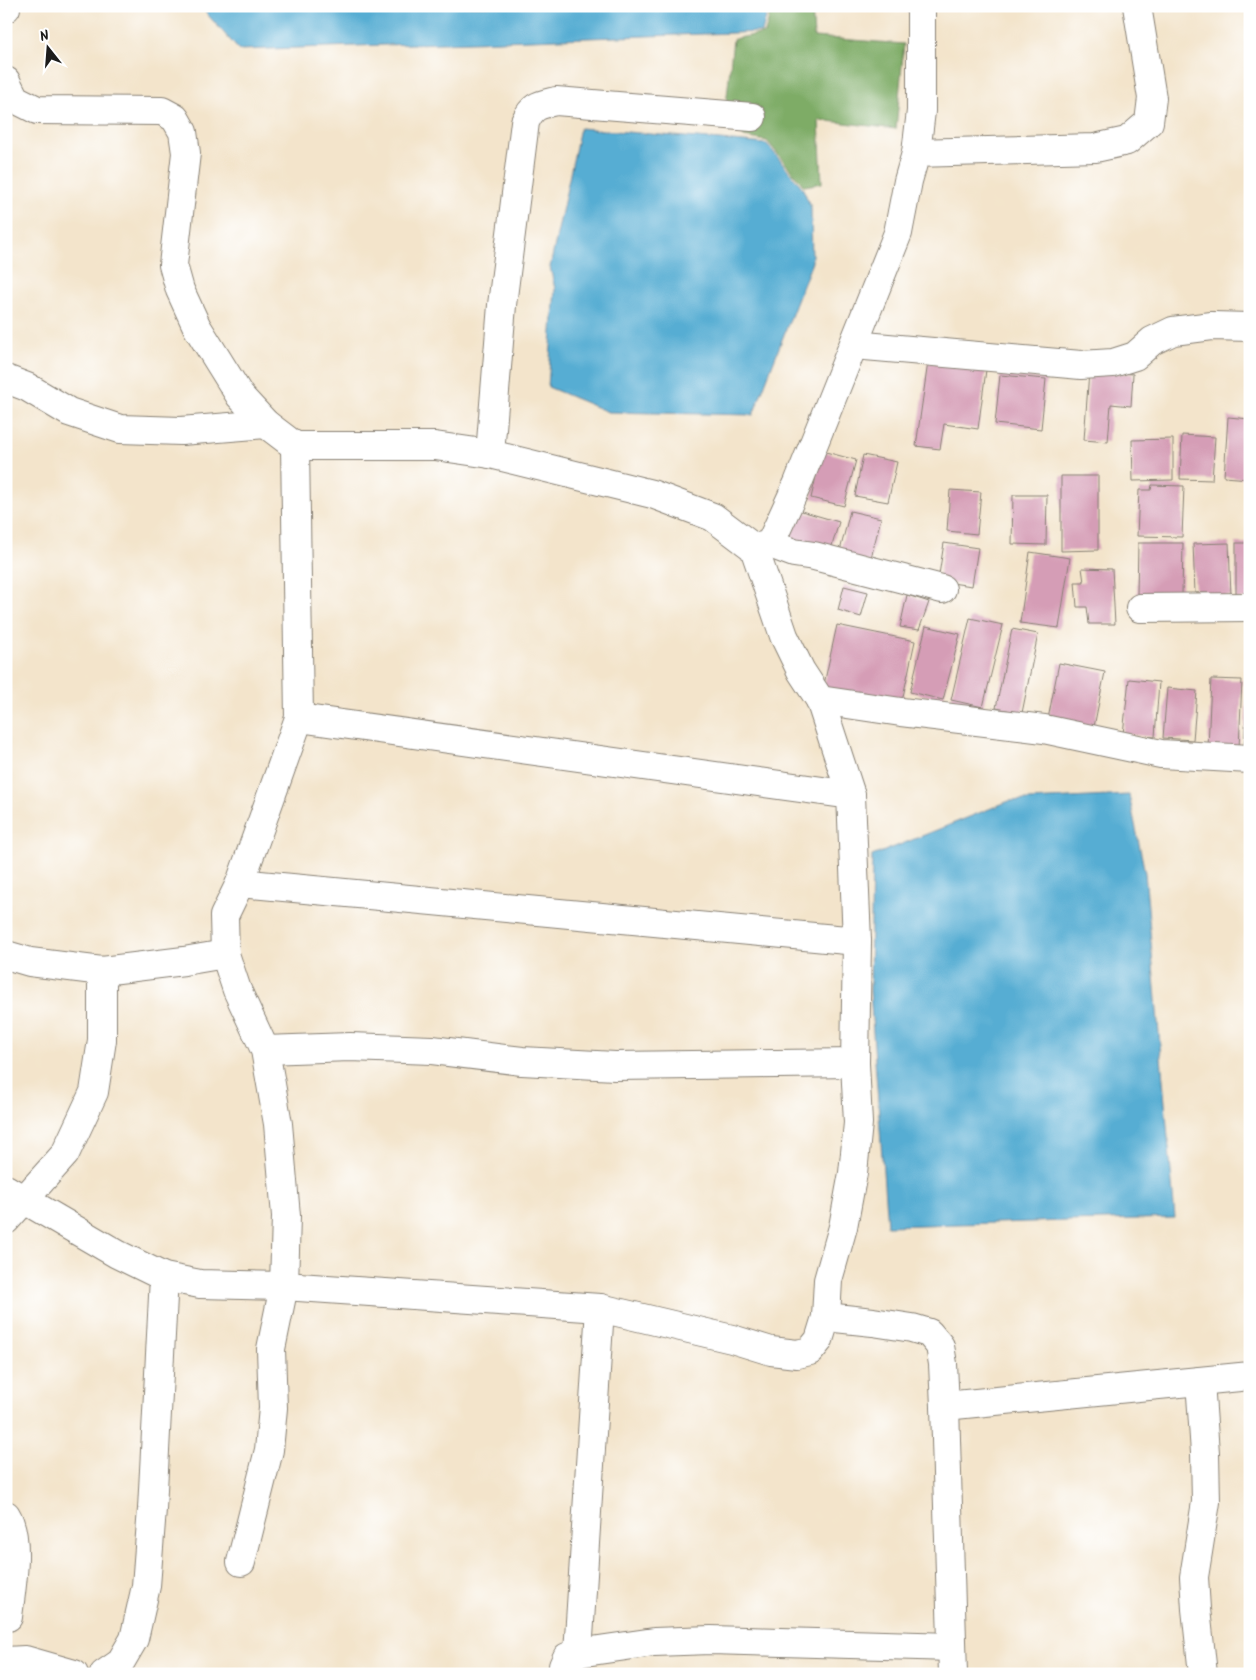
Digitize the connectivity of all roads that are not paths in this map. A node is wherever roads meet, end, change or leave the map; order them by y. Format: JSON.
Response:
{"nodes":[{"id":1,"x":921,"y":6,"type":"edge"},
{"id":2,"x":1137,"y":6,"type":"edge"},
{"id":3,"x":9,"y":95,"type":"edge"},
{"id":4,"x":752,"y":116,"type":"dead end"},
{"id":5,"x":916,"y":153,"type":"junction"},
{"id":6,"x":1250,"y":326,"type":"edge"},
{"id":7,"x":854,"y":345,"type":"junction"},
{"id":8,"x":6,"y":379,"type":"edge"},
{"id":9,"x":266,"y":424,"type":"junction"},
{"id":10,"x":295,"y":446,"type":"junction"},
{"id":11,"x":490,"y":454,"type":"junction"},
{"id":12,"x":762,"y":546,"type":"junction"},
{"id":13,"x":942,"y":588,"type":"dead end"},
{"id":14,"x":1250,"y":607,"type":"edge"},
{"id":15,"x":1140,"y":608,"type":"dead end"},
{"id":16,"x":820,"y":700,"type":"junction"},
{"id":17,"x":299,"y":718,"type":"junction"},
{"id":18,"x":1250,"y":759,"type":"edge"},
{"id":19,"x":851,"y":795,"type":"junction"},
{"id":20,"x":240,"y":883,"type":"junction"},
{"id":21,"x":856,"y":941,"type":"junction"},
{"id":22,"x":226,"y":954,"type":"junction"},
{"id":23,"x":6,"y":955,"type":"edge"},
{"id":24,"x":102,"y":971,"type":"junction"},
{"id":25,"x":265,"y":1050,"type":"junction"},
{"id":26,"x":855,"y":1063,"type":"junction"},
{"id":27,"x":16,"y":1194,"type":"edge"},
{"id":28,"x":6,"y":1220,"type":"edge"},
{"id":29,"x":164,"y":1277,"type":"junction"},
{"id":30,"x":284,"y":1286,"type":"junction"},
{"id":31,"x":600,"y":1308,"type":"junction"},
{"id":32,"x":826,"y":1317,"type":"junction"},
{"id":33,"x":1250,"y":1376,"type":"edge"},
{"id":34,"x":1200,"y":1381,"type":"junction"},
{"id":35,"x":945,"y":1406,"type":"junction"},
{"id":36,"x":6,"y":1515,"type":"edge"},
{"id":37,"x":241,"y":1562,"type":"dead end"},
{"id":38,"x":7,"y":1617,"type":"edge"},
{"id":39,"x":10,"y":1660,"type":"edge"},
{"id":40,"x":952,"y":1660,"type":"edge"},
{"id":41,"x":570,"y":1663,"type":"edge"},
{"id":42,"x":74,"y":1674,"type":"edge"},
{"id":43,"x":104,"y":1674,"type":"edge"},
{"id":44,"x":1203,"y":1674,"type":"edge"}],
"edges":[{"from":1,"to":5,"type":"street"},
{"from":2,"to":5,"type":"street"},
{"from":3,"to":9,"type":"street"},
{"from":4,"to":11,"type":"street"},
{"from":5,"to":7,"type":"street"},
{"from":6,"to":7,"type":"street"},
{"from":7,"to":12,"type":"street"},
{"from":8,"to":9,"type":"street"},
{"from":9,"to":10,"type":"street"},
{"from":10,"to":11,"type":"street"},
{"from":10,"to":17,"type":"street"},
{"from":11,"to":12,"type":"street"},
{"from":12,"to":13,"type":"street"},
{"from":12,"to":16,"type":"street"},
{"from":14,"to":15,"type":"street"},
{"from":16,"to":18,"type":"street"},
{"from":16,"to":19,"type":"street"},
{"from":17,"to":19,"type":"street"},
{"from":17,"to":20,"type":"street"},
{"from":19,"to":21,"type":"street"},
{"from":20,"to":21,"type":"street"},
{"from":20,"to":22,"type":"street"},
{"from":21,"to":26,"type":"street"},
{"from":22,"to":24,"type":"street"},
{"from":22,"to":25,"type":"street"},
{"from":23,"to":24,"type":"street"},
{"from":24,"to":27,"type":"street"},
{"from":25,"to":26,"type":"street"},
{"from":25,"to":30,"type":"street"},
{"from":26,"to":32,"type":"street"},
{"from":27,"to":28,"type":"street"},
{"from":27,"to":29,"type":"street"},
{"from":29,"to":30,"type":"street"},
{"from":29,"to":43,"type":"street"},
{"from":30,"to":31,"type":"street"},
{"from":30,"to":37,"type":"street"},
{"from":31,"to":32,"type":"street"},
{"from":31,"to":41,"type":"street"},
{"from":32,"to":35,"type":"street"},
{"from":33,"to":34,"type":"street"},
{"from":34,"to":35,"type":"street"},
{"from":34,"to":44,"type":"street"},
{"from":35,"to":40,"type":"street"},
{"from":36,"to":38,"type":"street"},
{"from":38,"to":39,"type":"street"},
{"from":39,"to":42,"type":"street"},
{"from":40,"to":41,"type":"street"}]}
